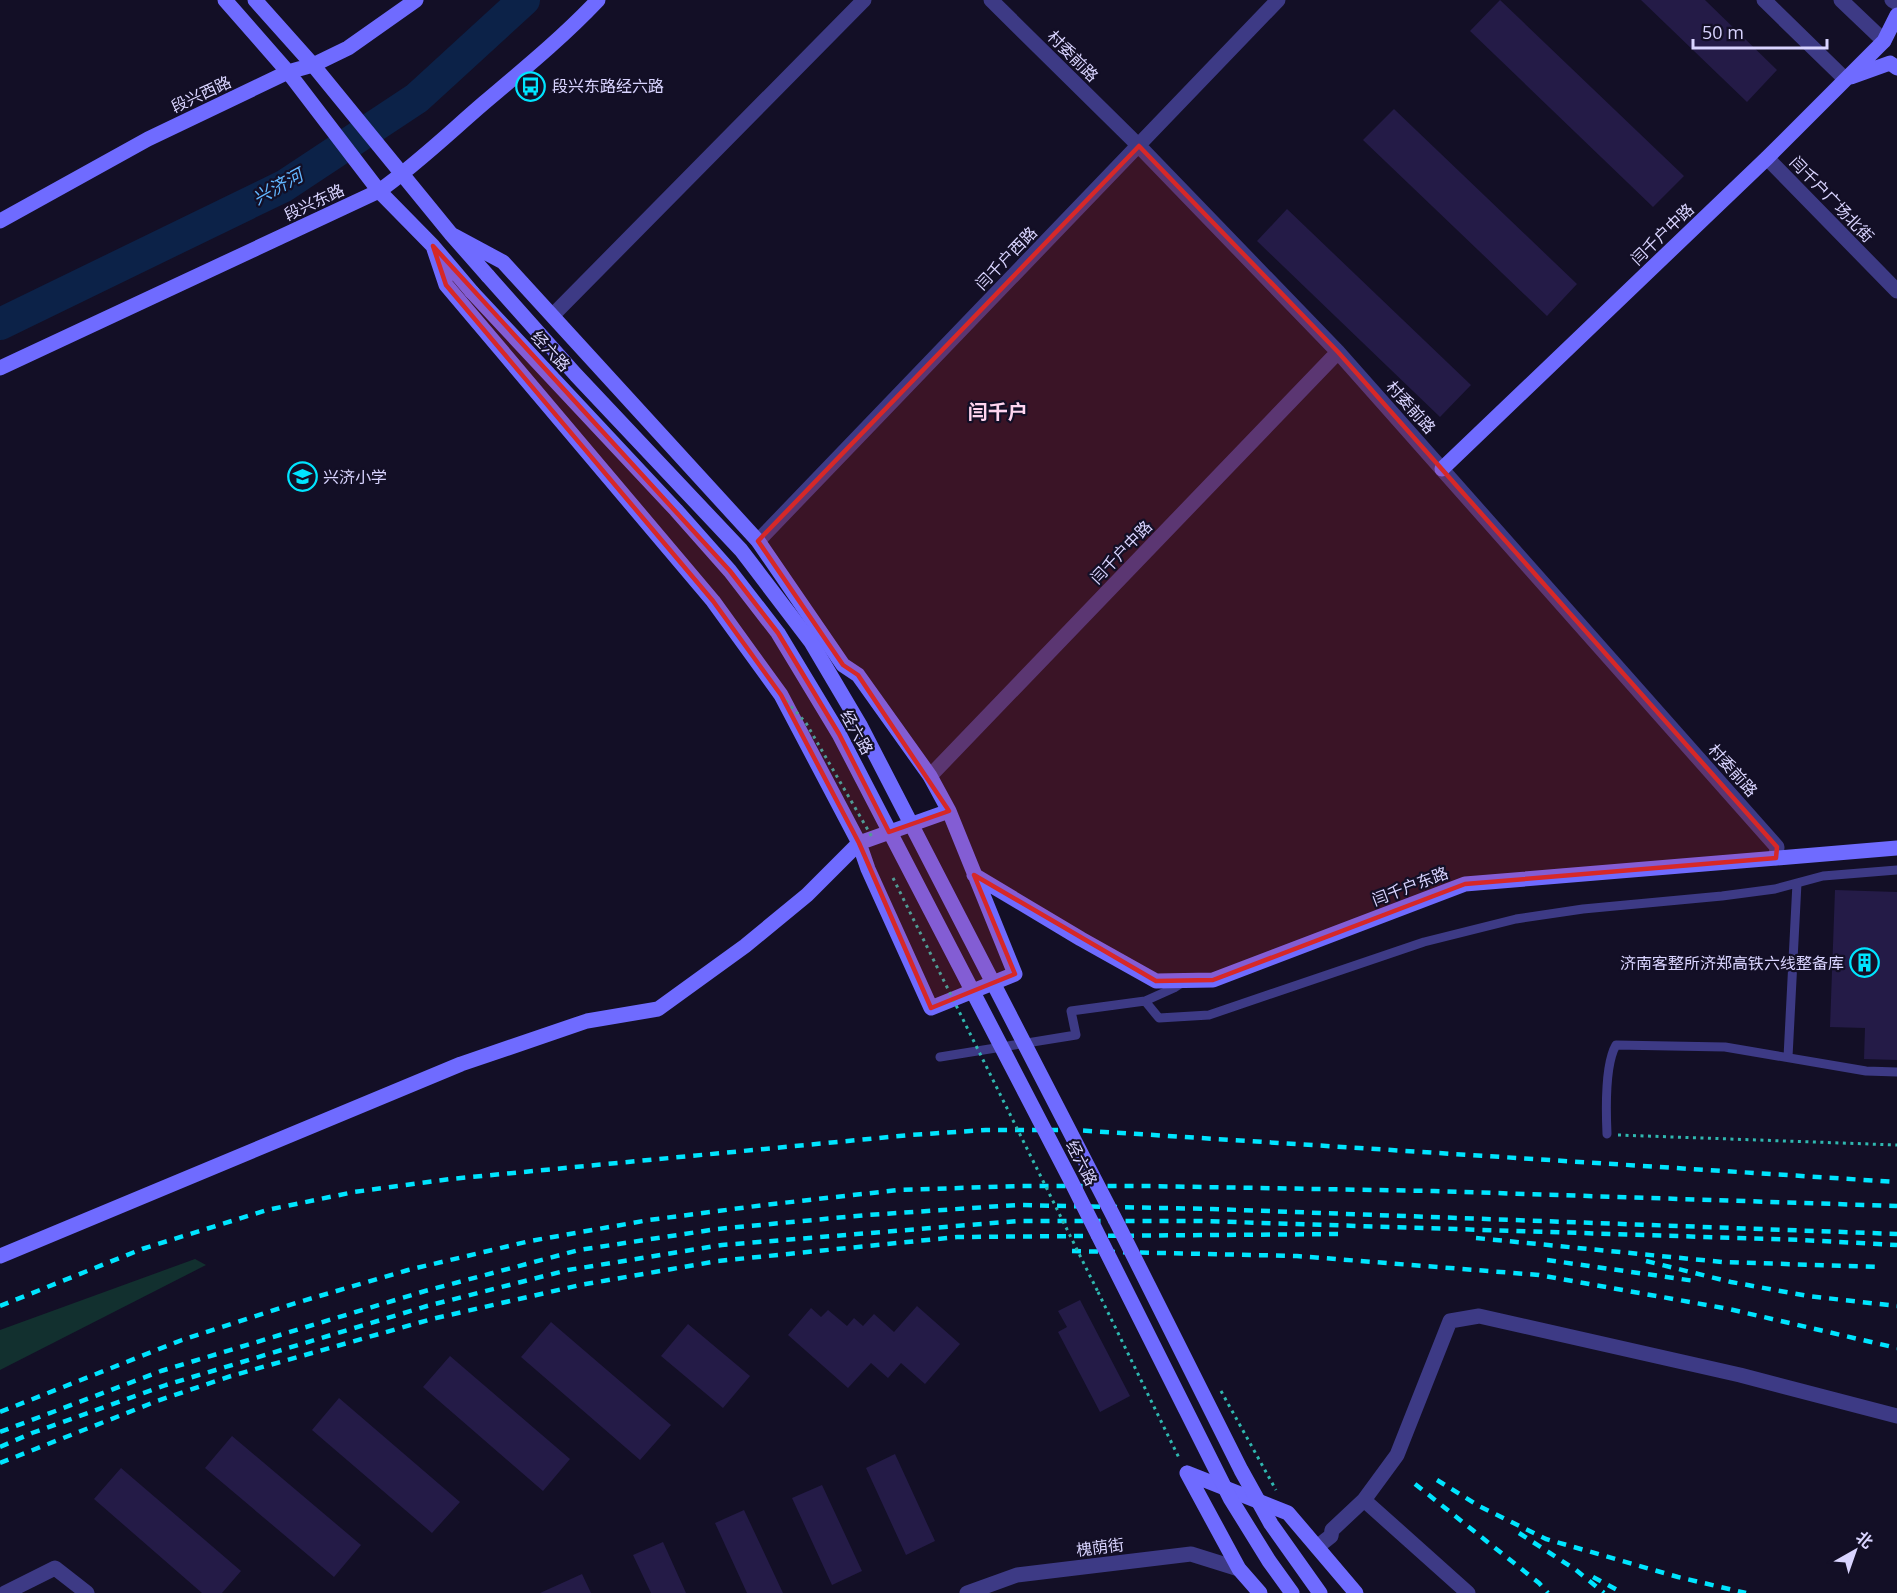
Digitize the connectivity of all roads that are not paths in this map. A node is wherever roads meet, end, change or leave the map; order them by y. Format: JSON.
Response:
{"nodes":[{"id":1,"x":225,"y":0,"type":"edge"},
{"id":2,"x":255,"y":0,"type":"edge"},
{"id":3,"x":417,"y":0,"type":"edge"},
{"id":4,"x":598,"y":0,"type":"edge"},
{"id":5,"x":864,"y":0,"type":"edge"},
{"id":6,"x":991,"y":0,"type":"edge"},
{"id":7,"x":1278,"y":0,"type":"edge"},
{"id":8,"x":1764,"y":0,"type":"edge"},
{"id":9,"x":1841,"y":0,"type":"edge"},
{"id":10,"x":1892,"y":0,"type":"edge"},
{"id":11,"x":1897,"y":3,"type":"edge"},
{"id":12,"x":1897,"y":15,"type":"edge"},
{"id":13,"x":1884,"y":41,"type":"junction"},
{"id":14,"x":314,"y":65,"type":"junction"},
{"id":15,"x":1897,"y":68,"type":"edge"},
{"id":16,"x":288,"y":72,"type":"junction"},
{"id":17,"x":1845,"y":79,"type":"junction"},
{"id":18,"x":1139,"y":146,"type":"junction"},
{"id":19,"x":1767,"y":158,"type":"junction"},
{"id":20,"x":403,"y":174,"type":"junction"},
{"id":21,"x":379,"y":191,"type":"junction"},
{"id":22,"x":0,"y":220,"type":"edge"},
{"id":23,"x":451,"y":234,"type":"junction"},
{"id":24,"x":433,"y":246,"type":"junction"},
{"id":25,"x":1897,"y":291,"type":"edge"},
{"id":26,"x":553,"y":315,"type":"junction"},
{"id":27,"x":1338,"y":352,"type":"junction"},
{"id":28,"x":0,"y":368,"type":"edge"},
{"id":29,"x":1442,"y":470,"type":"junction"},
{"id":30,"x":758,"y":541,"type":"junction"},
{"id":31,"x":930,"y":776,"type":"junction"},
{"id":32,"x":949,"y":810,"type":"junction"},
{"id":33,"x":866,"y":841,"type":"junction"},
{"id":34,"x":1897,"y":848,"type":"edge"},
{"id":35,"x":1776,"y":858,"type":"junction"},
{"id":36,"x":1897,"y":870,"type":"edge"},
{"id":37,"x":974,"y":875,"type":"junction"},
{"id":38,"x":1797,"y":883,"type":"junction"},
{"id":39,"x":1184,"y":981,"type":"junction"},
{"id":40,"x":1145,"y":1001,"type":"junction"},
{"id":41,"x":940,"y":1057,"type":"dead end"},
{"id":42,"x":1788,"y":1057,"type":"junction"},
{"id":43,"x":1897,"y":1072,"type":"edge"},
{"id":44,"x":1607,"y":1134,"type":"road end"},
{"id":45,"x":0,"y":1256,"type":"edge"},
{"id":46,"x":1897,"y":1416,"type":"edge"},
{"id":47,"x":1364,"y":1500,"type":"junction"},
{"id":48,"x":1317,"y":1547,"type":"junction"},
{"id":49,"x":1239,"y":1569,"type":"junction"},
{"id":50,"x":4,"y":1593,"type":"edge"},
{"id":51,"x":87,"y":1593,"type":"edge"},
{"id":52,"x":967,"y":1593,"type":"edge"},
{"id":53,"x":1260,"y":1593,"type":"edge"},
{"id":54,"x":1292,"y":1593,"type":"edge"},
{"id":55,"x":1320,"y":1593,"type":"edge"},
{"id":56,"x":1356,"y":1593,"type":"edge"},
{"id":57,"x":1468,"y":1593,"type":"edge"}],
"edges":[{"from":1,"to":16,"type":"main road","name":"经六路"},
{"from":2,"to":14,"type":"main road","name":"经六路"},
{"from":3,"to":14,"type":"main road","name":"段兴西路"},
{"from":4,"to":20,"type":"main road","name":"段兴东路"},
{"from":5,"to":26,"type":"street"},
{"from":6,"to":18,"type":"street","name":"村委前路"},
{"from":7,"to":18,"type":"street","name":"闫千户西路"},
{"from":8,"to":17,"type":"street"},
{"from":9,"to":13,"type":"street"},
{"from":10,"to":11,"type":"street"},
{"from":12,"to":13,"type":"main road","name":"闫千户中路"},
{"from":13,"to":17,"type":"main road","name":"闫千户中路"},
{"from":14,"to":16,"type":"main road","name":"段兴西路"},
{"from":14,"to":20,"type":"main road","name":"经六路"},
{"from":15,"to":17,"type":"main road"},
{"from":16,"to":21,"type":"main road","name":"经六路"},
{"from":16,"to":22,"type":"main road","name":"段兴西路"},
{"from":17,"to":19,"type":"main road","name":"闫千户中路"},
{"from":18,"to":27,"type":"street","name":"村委前路"},
{"from":18,"to":30,"type":"street","name":"闫千户西路"},
{"from":19,"to":25,"type":"street","name":"闫千户广场北街"},
{"from":19,"to":29,"type":"main road","name":"闫千户中路"},
{"from":20,"to":21,"type":"main road","name":"段兴东路"},
{"from":20,"to":23,"type":"main road","name":"经六路"},
{"from":21,"to":24,"type":"main road","name":"经六路"},
{"from":21,"to":28,"type":"main road","name":"段兴东路"},
{"from":23,"to":26,"type":"main road"},
{"from":23,"to":55,"type":"main road","name":"经六路","bridge":true},
{"from":24,"to":33,"type":"main road"},
{"from":24,"to":54,"type":"main road","name":"经六路","bridge":true},
{"from":26,"to":30,"type":"main road"},
{"from":27,"to":29,"type":"street","name":"村委前路"},
{"from":27,"to":31,"type":"street","name":"闫千户中路"},
{"from":29,"to":35,"type":"street","name":"村委前路"},
{"from":30,"to":31,"type":"main road"},
{"from":31,"to":32,"type":"main road"},
{"from":32,"to":33,"type":"main road"},
{"from":32,"to":37,"type":"main road"},
{"from":33,"to":37,"type":"main road"},
{"from":33,"to":45,"type":"main road"},
{"from":34,"to":35,"type":"main road","name":"闫千户东路"},
{"from":35,"to":39,"type":"main road","name":"闫千户东路"},
{"from":36,"to":38,"type":"lane"},
{"from":37,"to":39,"type":"main road","name":"闫千户东路"},
{"from":38,"to":40,"type":"lane"},
{"from":38,"to":42,"type":"lane"},
{"from":39,"to":40,"type":"lane"},
{"from":40,"to":41,"type":"lane"},
{"from":42,"to":43,"type":"lane"},
{"from":42,"to":44,"type":"lane"},
{"from":46,"to":47,"type":"street"},
{"from":47,"to":48,"type":"street"},
{"from":47,"to":57,"type":"street"},
{"from":48,"to":49,"type":"main road"},
{"from":48,"to":56,"type":"main road"},
{"from":49,"to":52,"type":"street","name":"槐荫街"},
{"from":49,"to":53,"type":"main road"},
{"from":50,"to":51,"type":"street"}]}
